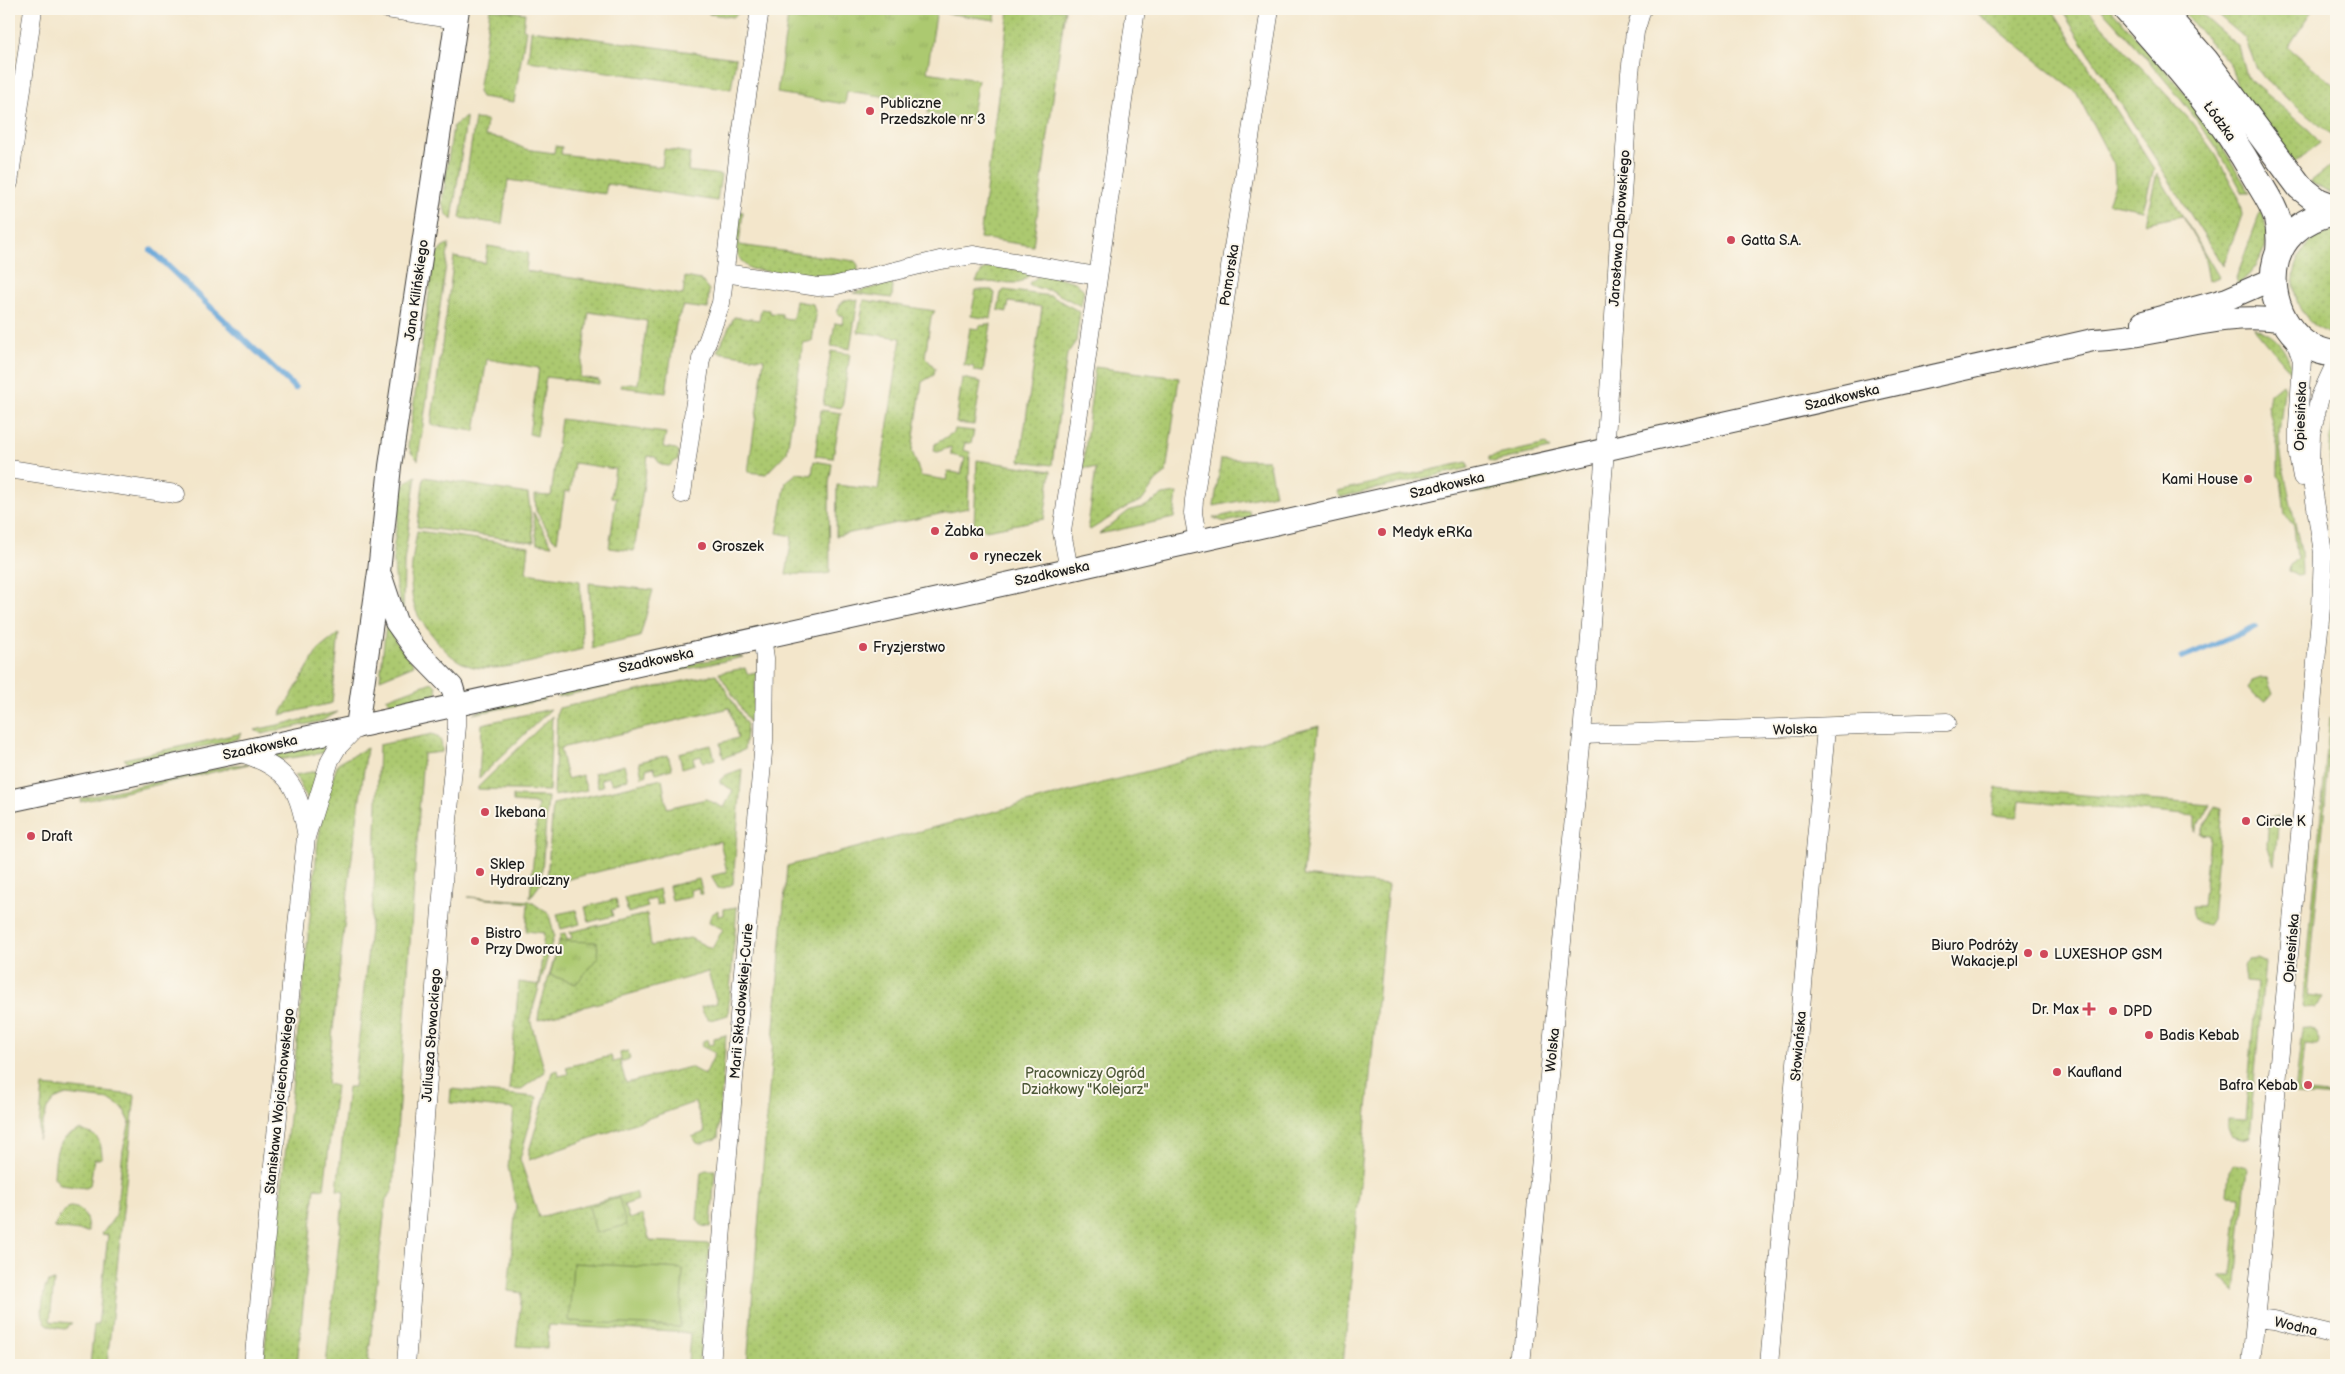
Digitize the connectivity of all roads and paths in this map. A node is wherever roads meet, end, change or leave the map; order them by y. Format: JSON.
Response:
{"nodes":[{"id":1,"x":33,"y":9,"type":"edge"},
{"id":2,"x":387,"y":9,"type":"edge"},
{"id":3,"x":760,"y":9,"type":"edge"},
{"id":4,"x":1136,"y":9,"type":"edge"},
{"id":5,"x":1270,"y":9,"type":"edge"},
{"id":6,"x":1642,"y":9,"type":"edge"},
{"id":7,"x":2126,"y":9,"type":"edge"},
{"id":8,"x":2160,"y":9,"type":"edge"},
{"id":9,"x":458,"y":14,"type":"edge"},
{"id":10,"x":9,"y":183,"type":"edge"},
{"id":11,"x":2336,"y":208,"type":"edge"},
{"id":12,"x":2336,"y":212,"type":"edge"},
{"id":13,"x":2279,"y":252,"type":"junction"},
{"id":14,"x":725,"y":273,"type":"junction"},
{"id":15,"x":1097,"y":276,"type":"junction"},
{"id":16,"x":2273,"y":279,"type":"junction"},
{"id":17,"x":2288,"y":326,"type":"junction"},
{"id":18,"x":2093,"y":340,"type":"junction"},
{"id":19,"x":2336,"y":355,"type":"edge"},
{"id":20,"x":2336,"y":362,"type":"edge"},
{"id":21,"x":1605,"y":450,"type":"junction"},
{"id":22,"x":9,"y":469,"type":"edge"},
{"id":23,"x":176,"y":494,"type":"dead end"},
{"id":24,"x":682,"y":494,"type":"dead end"},
{"id":25,"x":2318,"y":530,"type":"junction"},
{"id":26,"x":1198,"y":541,"type":"junction"},
{"id":27,"x":1069,"y":570,"type":"junction"},
{"id":28,"x":379,"y":572,"type":"junction"},
{"id":29,"x":762,"y":637,"type":"junction"},
{"id":30,"x":457,"y":704,"type":"junction"},
{"id":31,"x":1948,"y":722,"type":"dead end"},
{"id":32,"x":357,"y":727,"type":"junction"},
{"id":33,"x":1826,"y":728,"type":"junction"},
{"id":34,"x":1582,"y":735,"type":"junction"},
{"id":35,"x":238,"y":752,"type":"junction"},
{"id":36,"x":9,"y":801,"type":"edge"},
{"id":37,"x":306,"y":837,"type":"junction"},
{"id":38,"x":2255,"y":1318,"type":"junction"},
{"id":39,"x":2336,"y":1335,"type":"edge"},
{"id":40,"x":252,"y":1365,"type":"edge"},
{"id":41,"x":406,"y":1365,"type":"edge"},
{"id":42,"x":712,"y":1365,"type":"edge"},
{"id":43,"x":1521,"y":1365,"type":"edge"},
{"id":44,"x":1769,"y":1365,"type":"edge"},
{"id":45,"x":2251,"y":1365,"type":"edge"}],
"edges":[{"from":1,"to":10,"type":"street"},
{"from":2,"to":9,"type":"street"},
{"from":3,"to":14,"type":"street"},
{"from":4,"to":15,"type":"street"},
{"from":5,"to":26,"type":"street","name":"Pomorska"},
{"from":6,"to":21,"type":"street","name":"Jarosława Dąbrowskiego"},
{"from":7,"to":13,"type":"main road","name":"Łódzka"},
{"from":8,"to":11,"type":"main road","name":"Łódzka"},
{"from":9,"to":28,"type":"street","name":"Jana Kilińskiego"},
{"from":12,"to":13,"type":"main road"},
{"from":13,"to":16,"type":"main road"},
{"from":14,"to":15,"type":"street"},
{"from":14,"to":24,"type":"street"},
{"from":15,"to":27,"type":"street"},
{"from":16,"to":17,"type":"main road"},
{"from":16,"to":18,"type":"street","name":"Szadkowska"},
{"from":17,"to":18,"type":"street","name":"Szadkowska"},
{"from":17,"to":19,"type":"main road"},
{"from":17,"to":25,"type":"street","name":"Opiesińska"},
{"from":18,"to":21,"type":"street","name":"Szadkowska"},
{"from":20,"to":25,"type":"street","name":"Opiesińska"},
{"from":21,"to":26,"type":"street","name":"Szadkowska"},
{"from":21,"to":34,"type":"street","name":"Wolska"},
{"from":22,"to":23,"type":"street"},
{"from":25,"to":38,"type":"street","name":"Opiesińska"},
{"from":26,"to":27,"type":"street","name":"Szadkowska"},
{"from":27,"to":29,"type":"street","name":"Szadkowska"},
{"from":28,"to":30,"type":"street","name":"Jana Kilińskiego"},
{"from":28,"to":32,"type":"street","name":"Jana Kilińskiego"},
{"from":29,"to":30,"type":"street","name":"Szadkowska"},
{"from":29,"to":42,"type":"street","name":"Marii Skłodowskiej-Curie"},
{"from":30,"to":32,"type":"street","name":"Szadkowska"},
{"from":30,"to":41,"type":"street","name":"Juliusza Słowackiego"},
{"from":31,"to":33,"type":"street","name":"Wolska"},
{"from":32,"to":35,"type":"street","name":"Szadkowska"},
{"from":32,"to":37,"type":"street","name":"Stanisława Wojciechowskiego"},
{"from":33,"to":34,"type":"street","name":"Wolska"},
{"from":33,"to":44,"type":"street","name":"Słowiańska"},
{"from":34,"to":43,"type":"street","name":"Wolska"},
{"from":35,"to":36,"type":"street","name":"Szadkowska"},
{"from":35,"to":37,"type":"street","name":"Stanisława Wojciechowskiego"},
{"from":37,"to":40,"type":"street","name":"Stanisława Wojciechowskiego"},
{"from":38,"to":39,"type":"street","name":"Wodna"},
{"from":38,"to":45,"type":"street","name":"Opiesińska"}]}
